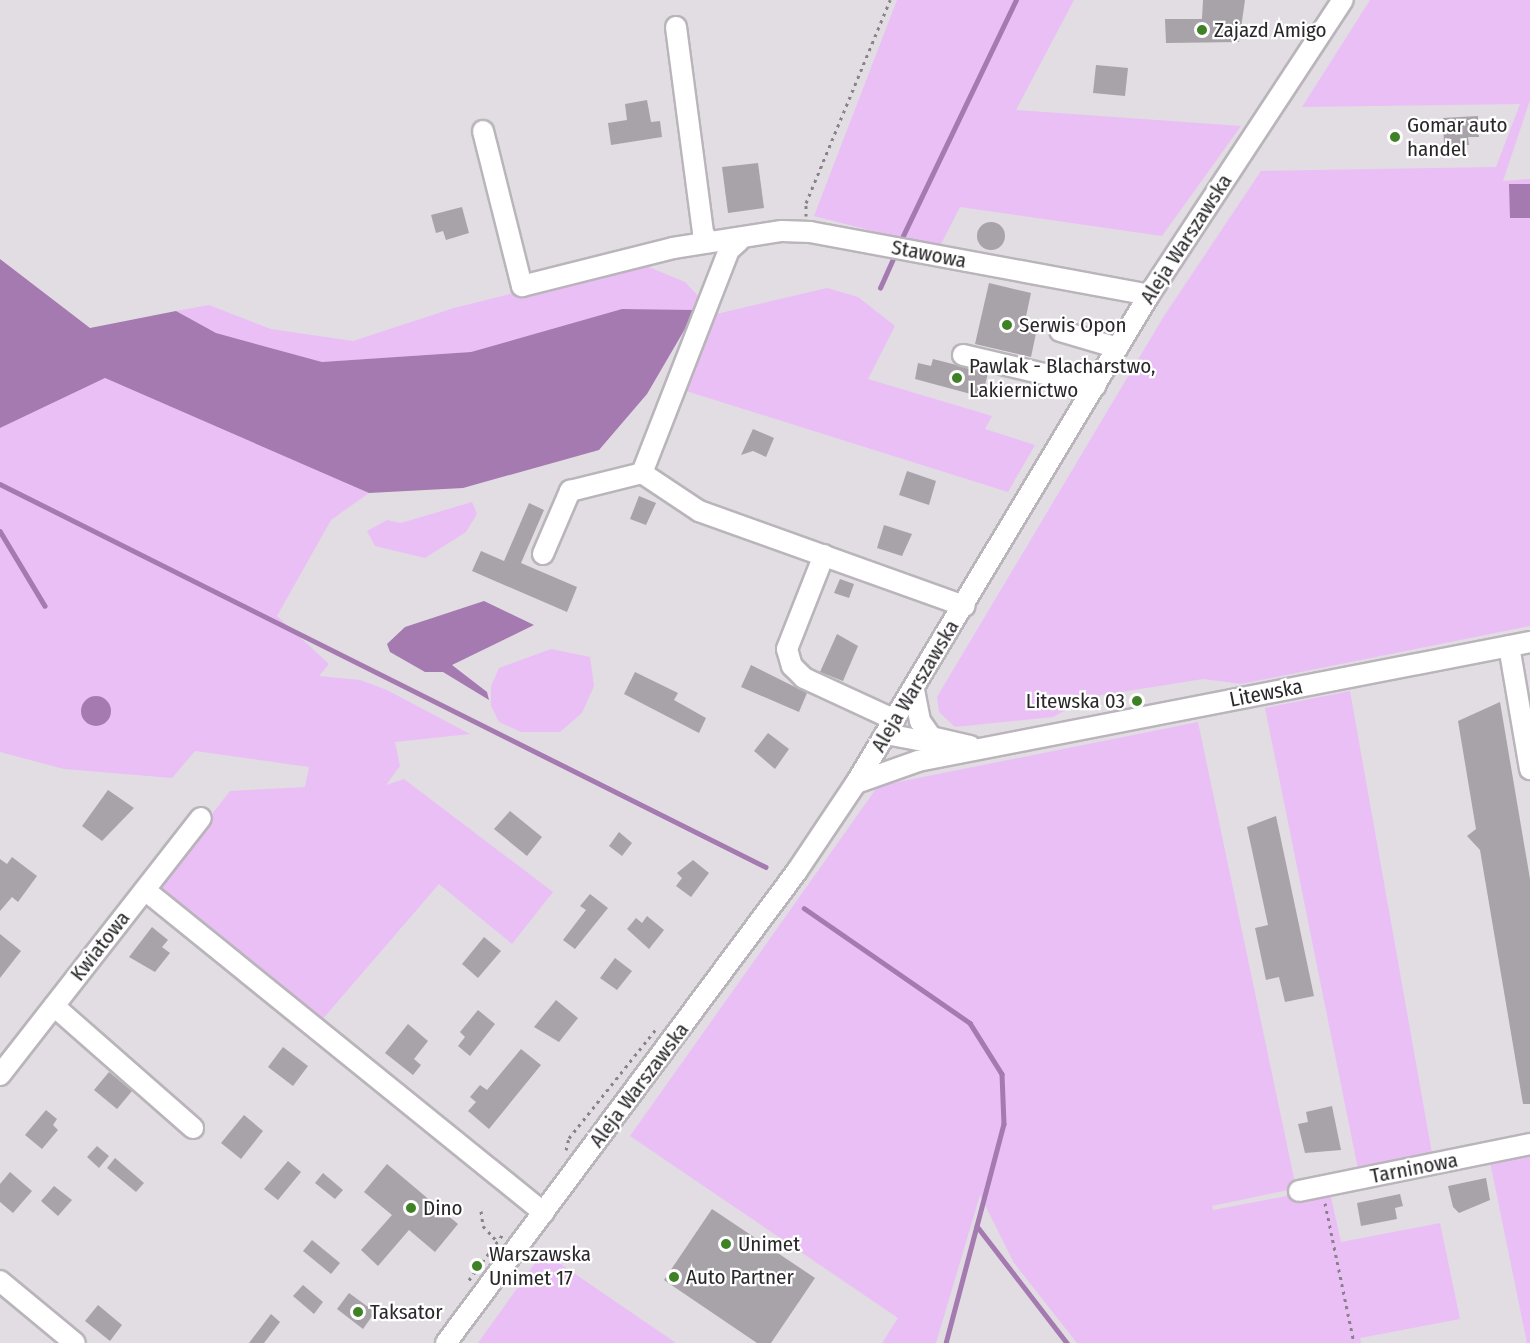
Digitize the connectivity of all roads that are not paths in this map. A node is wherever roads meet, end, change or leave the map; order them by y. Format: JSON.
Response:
{"nodes":[{"id":1,"x":1342,"y":0,"type":"edge"},
{"id":2,"x":676,"y":27,"type":"dead end"},
{"id":3,"x":483,"y":131,"type":"dead end"},
{"id":4,"x":739,"y":241,"type":"junction"},
{"id":5,"x":709,"y":242,"type":"junction"},
{"id":6,"x":1149,"y":295,"type":"junction"},
{"id":7,"x":1060,"y":331,"type":"dead end"},
{"id":8,"x":1118,"y":348,"type":"junction"},
{"id":9,"x":963,"y":355,"type":"dead end"},
{"id":10,"x":1095,"y":386,"type":"junction"},
{"id":11,"x":642,"y":472,"type":"junction"},
{"id":12,"x":543,"y":554,"type":"dead end"},
{"id":13,"x":824,"y":555,"type":"junction"},
{"id":14,"x":964,"y":606,"type":"junction"},
{"id":15,"x":1530,"y":642,"type":"edge"},
{"id":16,"x":1509,"y":646,"type":"junction"},
{"id":17,"x":914,"y":690,"type":"junction"},
{"id":18,"x":890,"y":727,"type":"junction"},
{"id":19,"x":1002,"y":744,"type":"junction"},
{"id":20,"x":946,"y":745,"type":"junction"},
{"id":21,"x":926,"y":760,"type":"junction"},
{"id":22,"x":1530,"y":769,"type":"edge"},
{"id":23,"x":856,"y":783,"type":"junction"},
{"id":24,"x":201,"y":818,"type":"dead end"},
{"id":25,"x":145,"y":890,"type":"junction"},
{"id":26,"x":54,"y":1006,"type":"junction"},
{"id":27,"x":0,"y":1075,"type":"edge"},
{"id":28,"x":192,"y":1128,"type":"dead end"},
{"id":29,"x":1530,"y":1144,"type":"edge"},
{"id":30,"x":1299,"y":1191,"type":"dead end"},
{"id":31,"x":544,"y":1213,"type":"junction"},
{"id":32,"x":0,"y":1281,"type":"edge"},
{"id":33,"x":75,"y":1343,"type":"edge"},
{"id":34,"x":447,"y":1343,"type":"edge"}],
"edges":[{"from":1,"to":6,"type":"street","name":"Aleja Warszawska"},
{"from":2,"to":5,"type":"street"},
{"from":3,"to":5,"type":"street","name":"Stawowa"},
{"from":4,"to":5,"type":"street","name":"Stawowa"},
{"from":4,"to":6,"type":"street","name":"Stawowa"},
{"from":4,"to":11,"type":"street"},
{"from":6,"to":8,"type":"street","name":"Aleja Warszawska"},
{"from":7,"to":8,"type":"street"},
{"from":8,"to":10,"type":"street","name":"Aleja Warszawska"},
{"from":9,"to":10,"type":"street"},
{"from":10,"to":14,"type":"street","name":"Aleja Warszawska"},
{"from":11,"to":12,"type":"street"},
{"from":11,"to":13,"type":"street"},
{"from":13,"to":14,"type":"street"},
{"from":13,"to":18,"type":"street"},
{"from":14,"to":17,"type":"street","name":"Aleja Warszawska"},
{"from":15,"to":16,"type":"street","name":"Litewska"},
{"from":16,"to":19,"type":"street","name":"Litewska"},
{"from":16,"to":22,"type":"street"},
{"from":17,"to":18,"type":"street","name":"Aleja Warszawska"},
{"from":17,"to":20,"type":"street"},
{"from":18,"to":20,"type":"street"},
{"from":18,"to":21,"type":"street"},
{"from":18,"to":23,"type":"street","name":"Aleja Warszawska"},
{"from":19,"to":20,"type":"street"},
{"from":19,"to":21,"type":"street"},
{"from":21,"to":23,"type":"street"},
{"from":23,"to":31,"type":"street","name":"Aleja Warszawska"},
{"from":24,"to":25,"type":"street","name":"Kwiatowa"},
{"from":25,"to":26,"type":"street","name":"Kwiatowa"},
{"from":25,"to":31,"type":"street"},
{"from":26,"to":27,"type":"street","name":"Kwiatowa"},
{"from":26,"to":28,"type":"street"},
{"from":29,"to":30,"type":"street","name":"Tarninowa"},
{"from":31,"to":34,"type":"street","name":"Aleja Warszawska"},
{"from":32,"to":33,"type":"street"}]}
